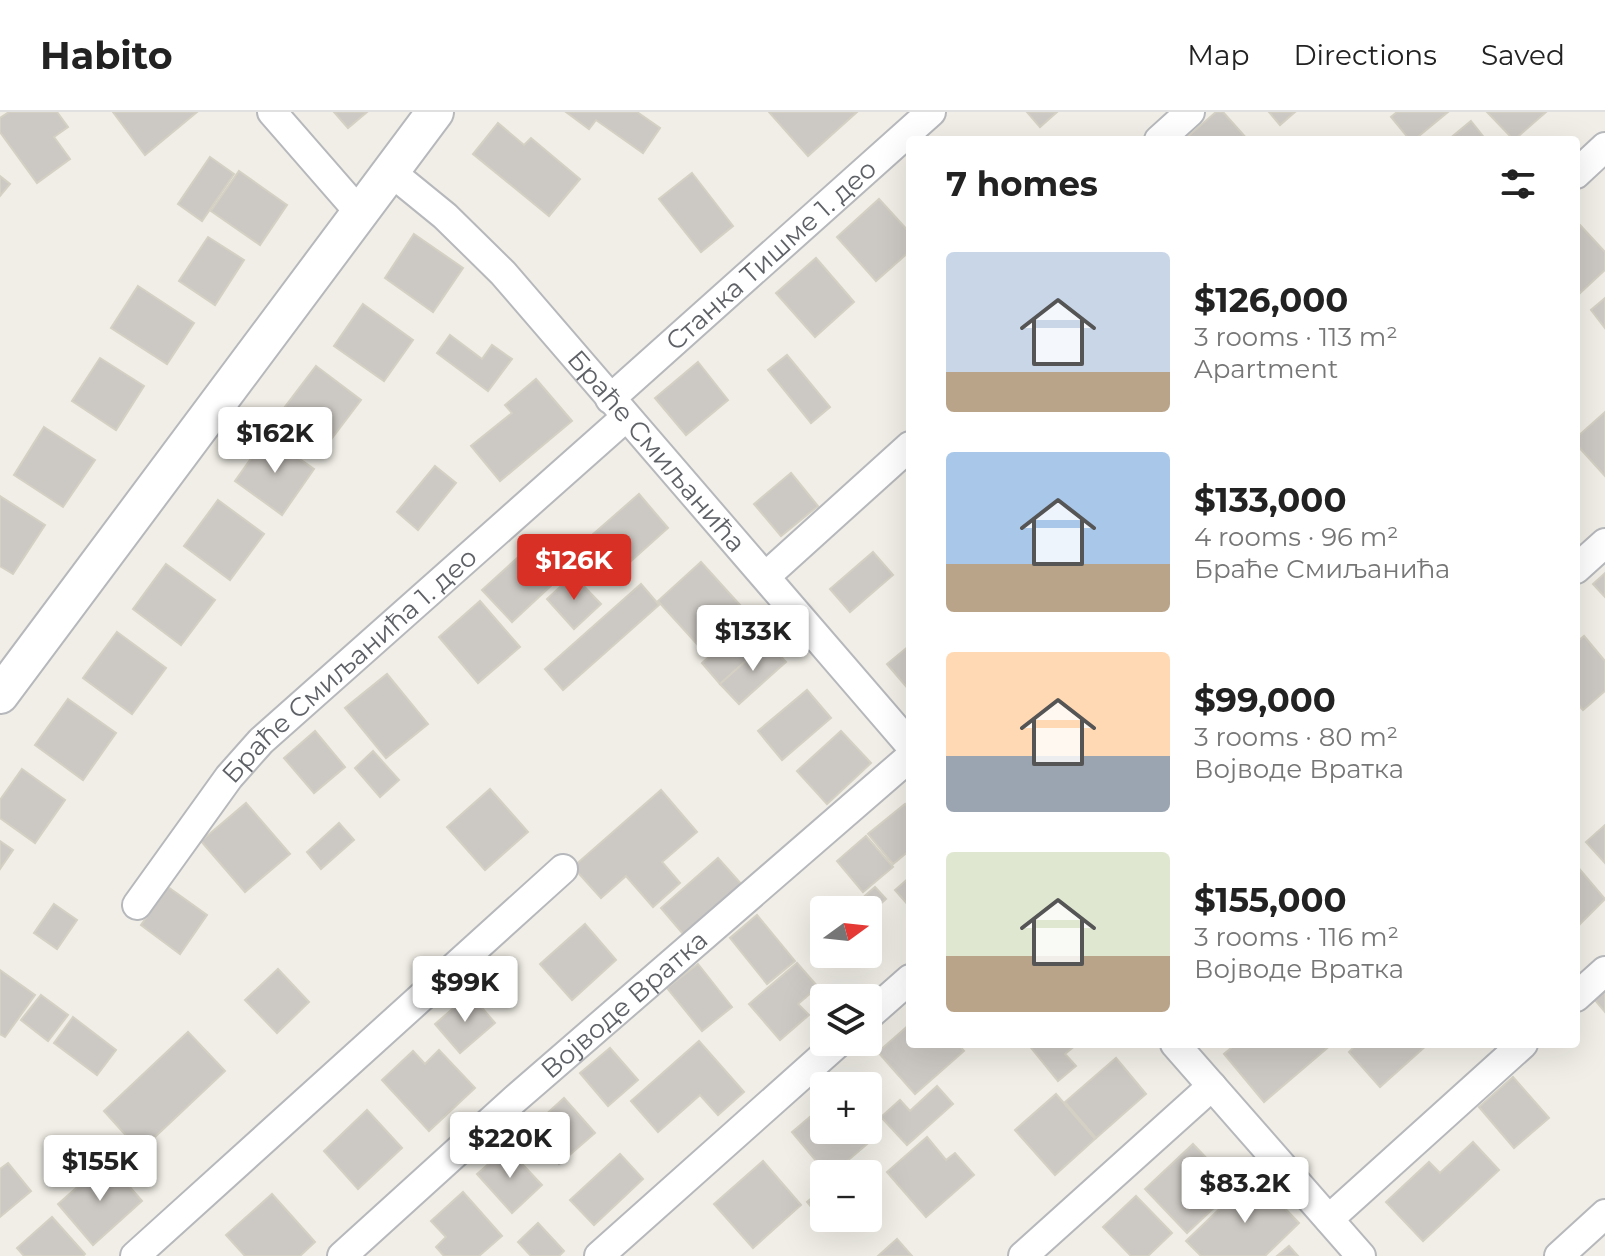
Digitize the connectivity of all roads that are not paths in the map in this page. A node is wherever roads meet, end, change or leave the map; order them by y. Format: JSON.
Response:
{"nodes":[{"id":1,"x":272,"y":112,"type":"edge"},
{"id":2,"x":435,"y":112,"type":"edge"},
{"id":3,"x":931,"y":112,"type":"edge"},
{"id":4,"x":1190,"y":112,"type":"edge"},
{"id":5,"x":1163,"y":136,"type":"edge"},
{"id":6,"x":1605,"y":147,"type":"edge"},
{"id":7,"x":1580,"y":170,"type":"edge"},
{"id":8,"x":391,"y":172,"type":"junction"},
{"id":9,"x":360,"y":213,"type":"junction"},
{"id":10,"x":618,"y":408,"type":"junction"},
{"id":11,"x":906,"y":450,"type":"edge"},
{"id":12,"x":1605,"y":543,"type":"edge"},
{"id":13,"x":1580,"y":565,"type":"edge"},
{"id":14,"x":766,"y":576,"type":"junction"},
{"id":15,"x":0,"y":695,"type":"edge"},
{"id":16,"x":906,"y":740,"type":"edge"},
{"id":17,"x":906,"y":760,"type":"edge"},
{"id":18,"x":563,"y":869,"type":"dead end"},
{"id":19,"x":137,"y":905,"type":"dead end"},
{"id":20,"x":1605,"y":971,"type":"edge"},
{"id":21,"x":906,"y":983,"type":"edge"},
{"id":22,"x":1580,"y":993,"type":"edge"},
{"id":23,"x":882,"y":1004,"type":"edge"},
{"id":24,"x":1179,"y":1048,"type":"edge"},
{"id":25,"x":1519,"y":1048,"type":"edge"},
{"id":26,"x":823,"y":1056,"type":"edge"},
{"id":27,"x":1212,"y":1086,"type":"junction"},
{"id":28,"x":1605,"y":1214,"type":"edge"},
{"id":29,"x":1329,"y":1219,"type":"junction"},
{"id":30,"x":135,"y":1256,"type":"edge"},
{"id":31,"x":342,"y":1256,"type":"edge"},
{"id":32,"x":599,"y":1256,"type":"edge"},
{"id":33,"x":1023,"y":1256,"type":"edge"},
{"id":34,"x":1361,"y":1256,"type":"edge"},
{"id":35,"x":1559,"y":1256,"type":"edge"}],
"edges":[{"from":1,"to":9,"type":"street"},
{"from":2,"to":8,"type":"street"},
{"from":3,"to":10,"type":"street","name":"Станка Тишме 1. део"},
{"from":4,"to":5,"type":"street"},
{"from":6,"to":7,"type":"street"},
{"from":8,"to":9,"type":"street"},
{"from":8,"to":10,"type":"street","name":"Браће Смиљанића"},
{"from":9,"to":15,"type":"street"},
{"from":10,"to":14,"type":"street","name":"Браће Смиљанића"},
{"from":10,"to":19,"type":"street","name":"Браће Смиљанића 1. део"},
{"from":11,"to":14,"type":"street"},
{"from":12,"to":13,"type":"street"},
{"from":14,"to":16,"type":"street","name":"Браће Смиљанића"},
{"from":17,"to":31,"type":"street","name":"Војводе Вратка"},
{"from":18,"to":30,"type":"street"},
{"from":20,"to":22,"type":"street"},
{"from":21,"to":23,"type":"street"},
{"from":24,"to":27,"type":"street"},
{"from":25,"to":29,"type":"street"},
{"from":26,"to":32,"type":"street"},
{"from":27,"to":29,"type":"street"},
{"from":27,"to":33,"type":"street"},
{"from":28,"to":35,"type":"street"},
{"from":29,"to":34,"type":"street"}]}
